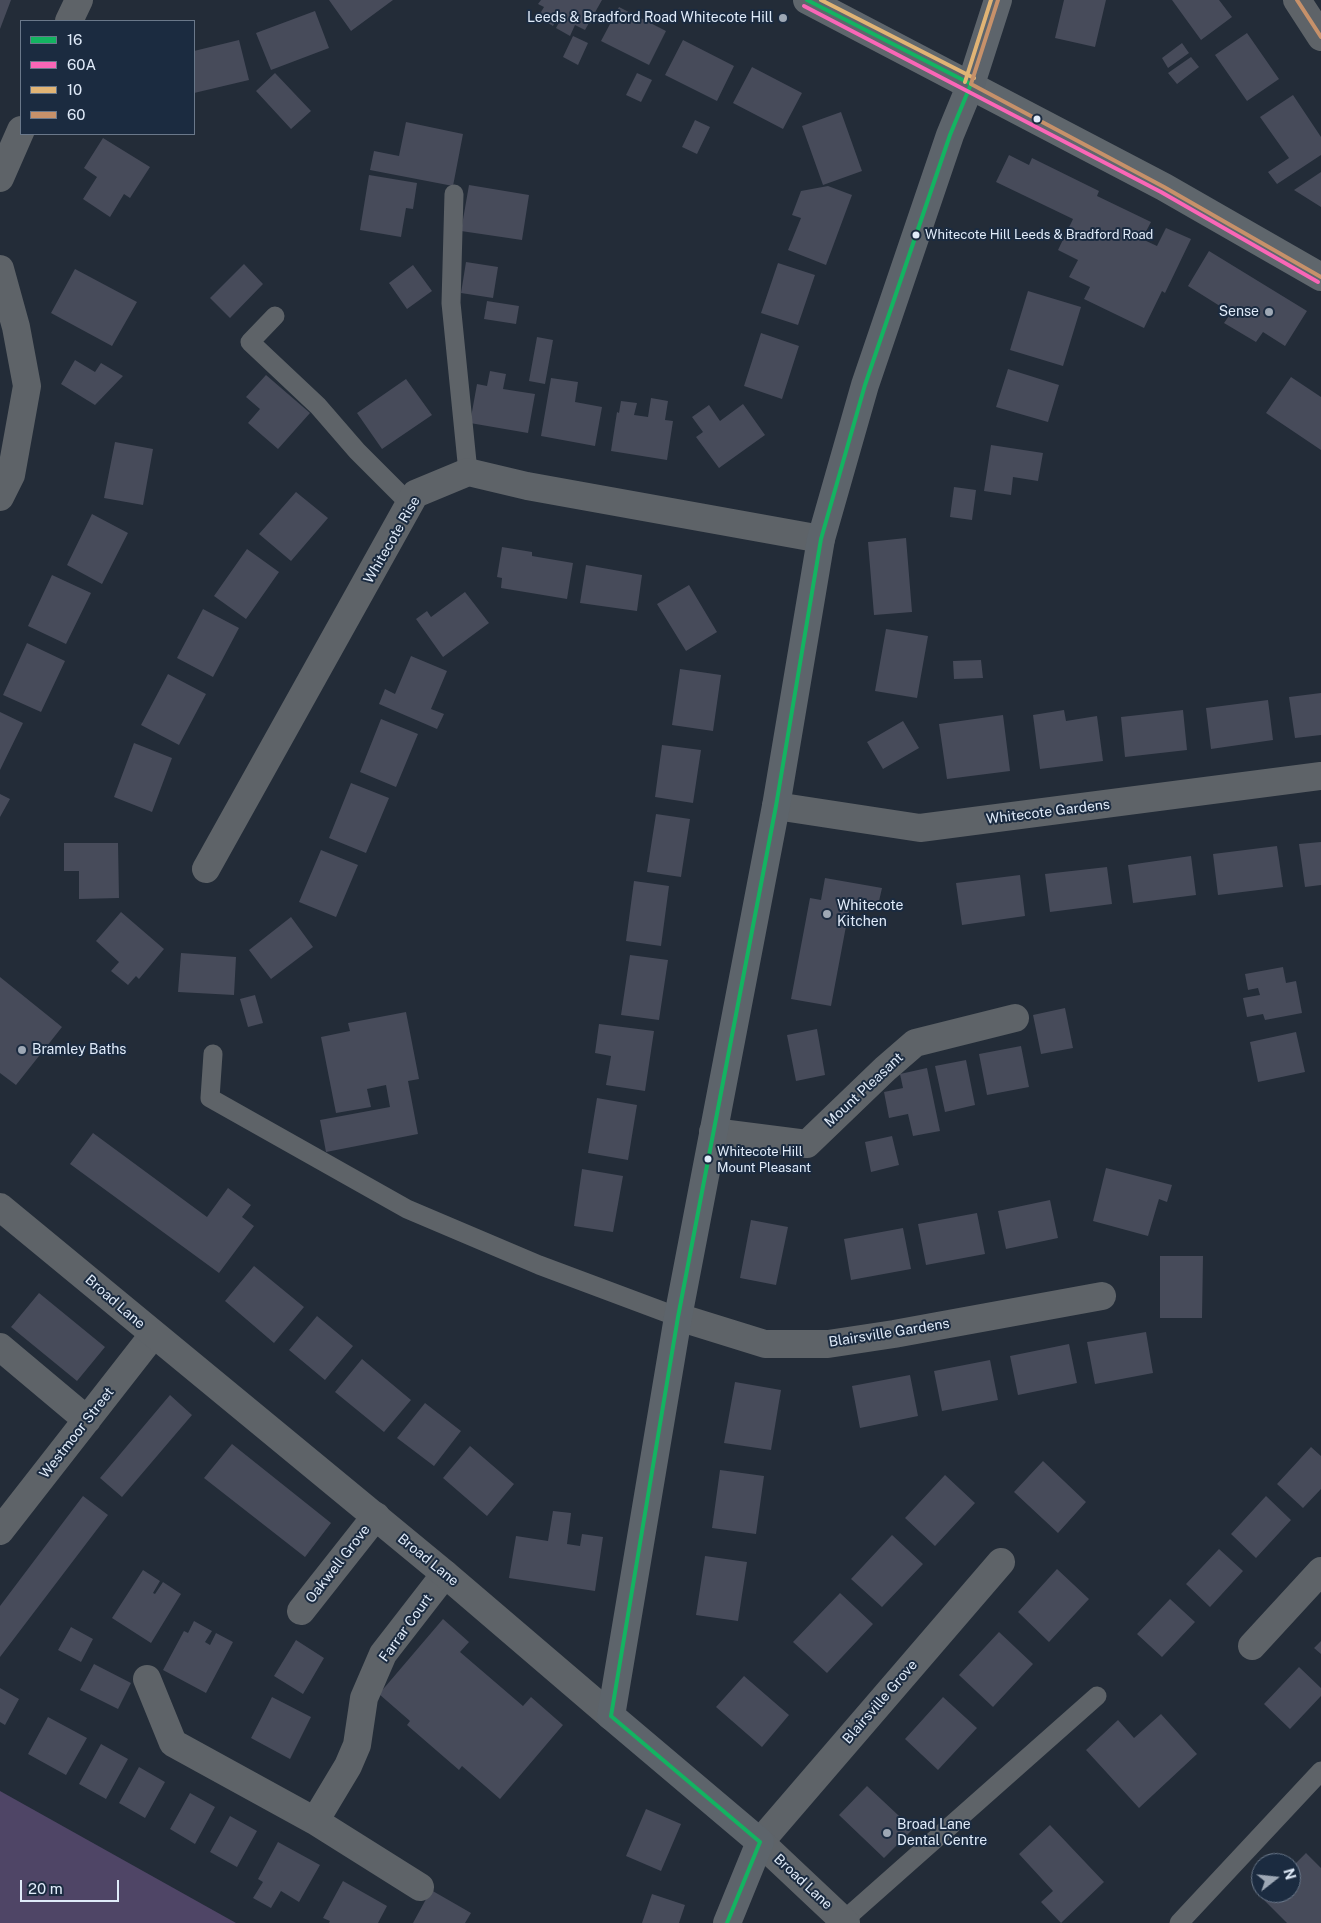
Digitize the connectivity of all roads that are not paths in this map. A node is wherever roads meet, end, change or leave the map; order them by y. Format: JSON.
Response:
{"nodes":[{"id":1,"x":79,"y":0,"type":"edge"},
{"id":2,"x":807,"y":0,"type":"edge"},
{"id":3,"x":998,"y":0,"type":"edge"},
{"id":4,"x":1297,"y":0,"type":"edge"},
{"id":5,"x":70,"y":20,"type":"edge"},
{"id":6,"x":1321,"y":37,"type":"edge"},
{"id":7,"x":971,"y":84,"type":"junction"},
{"id":8,"x":20,"y":132,"type":"edge"},
{"id":9,"x":0,"y":178,"type":"edge"},
{"id":10,"x":454,"y":194,"type":"dead end"},
{"id":11,"x":0,"y":269,"type":"edge"},
{"id":12,"x":1321,"y":277,"type":"edge"},
{"id":13,"x":275,"y":316,"type":"dead end"},
{"id":14,"x":468,"y":472,"type":"junction"},
{"id":15,"x":0,"y":497,"type":"edge"},
{"id":16,"x":410,"y":504,"type":"junction"},
{"id":17,"x":821,"y":539,"type":"junction"},
{"id":18,"x":1321,"y":776,"type":"edge"},
{"id":19,"x":776,"y":806,"type":"junction"},
{"id":20,"x":206,"y":869,"type":"dead end"},
{"id":21,"x":1015,"y":1018,"type":"dead end"},
{"id":22,"x":213,"y":1054,"type":"dead end"},
{"id":23,"x":714,"y":1132,"type":"junction"},
{"id":24,"x":0,"y":1208,"type":"edge"},
{"id":25,"x":1102,"y":1296,"type":"dead end"},
{"id":26,"x":678,"y":1317,"type":"junction"},
{"id":27,"x":153,"y":1335,"type":"junction"},
{"id":28,"x":0,"y":1347,"type":"edge"},
{"id":29,"x":87,"y":1420,"type":"junction"},
{"id":30,"x":376,"y":1516,"type":"junction"},
{"id":31,"x":0,"y":1531,"type":"edge"},
{"id":32,"x":1000,"y":1562,"type":"dead end"},
{"id":33,"x":1321,"y":1571,"type":"edge"},
{"id":34,"x":445,"y":1574,"type":"junction"},
{"id":35,"x":301,"y":1611,"type":"dead end"},
{"id":36,"x":1252,"y":1646,"type":"dead end"},
{"id":37,"x":147,"y":1679,"type":"dead end"},
{"id":38,"x":1098,"y":1696,"type":"dead end"},
{"id":39,"x":612,"y":1716,"type":"junction"},
{"id":40,"x":1321,"y":1771,"type":"edge"},
{"id":41,"x":315,"y":1822,"type":"junction"},
{"id":42,"x":760,"y":1842,"type":"junction"},
{"id":43,"x":420,"y":1887,"type":"dead end"},
{"id":44,"x":845,"y":1922,"type":"edge"},
{"id":45,"x":728,"y":1923,"type":"edge"},
{"id":46,"x":1180,"y":1923,"type":"edge"}],
"edges":[{"from":1,"to":5,"type":"street"},
{"from":2,"to":7,"type":"main road"},
{"from":3,"to":7,"type":"main road"},
{"from":4,"to":6,"type":"street"},
{"from":7,"to":12,"type":"main road"},
{"from":7,"to":17,"type":"main road"},
{"from":8,"to":9,"type":"street"},
{"from":10,"to":14,"type":"lane"},
{"from":11,"to":15,"type":"street"},
{"from":13,"to":16,"type":"lane"},
{"from":14,"to":16,"type":"street","name":"Whitecote Rise"},
{"from":14,"to":17,"type":"street"},
{"from":16,"to":20,"type":"street","name":"Whitecote Rise"},
{"from":17,"to":19,"type":"main road"},
{"from":18,"to":19,"type":"street","name":"Whitecote Gardens"},
{"from":19,"to":23,"type":"main road"},
{"from":21,"to":23,"type":"street","name":"Mount Pleasant"},
{"from":22,"to":26,"type":"lane"},
{"from":23,"to":26,"type":"main road"},
{"from":24,"to":27,"type":"street","name":"Broad Lane"},
{"from":25,"to":26,"type":"street","name":"Blairsville Gardens"},
{"from":26,"to":39,"type":"main road"},
{"from":27,"to":29,"type":"street","name":"Westmoor Street"},
{"from":27,"to":30,"type":"street","name":"Broad Lane"},
{"from":28,"to":29,"type":"street"},
{"from":29,"to":31,"type":"street","name":"Westmoor Street"},
{"from":30,"to":34,"type":"street","name":"Broad Lane"},
{"from":30,"to":35,"type":"street","name":"Oakwell Grove"},
{"from":32,"to":42,"type":"street","name":"Blairsville Grove"},
{"from":33,"to":36,"type":"street"},
{"from":34,"to":39,"type":"street","name":"Broad Lane"},
{"from":34,"to":41,"type":"street","name":"Farrar Court"},
{"from":37,"to":41,"type":"street"},
{"from":38,"to":44,"type":"lane"},
{"from":39,"to":42,"type":"main road","name":"Broad Lane"},
{"from":40,"to":46,"type":"lane"},
{"from":41,"to":43,"type":"street"},
{"from":42,"to":44,"type":"street","name":"Broad Lane"},
{"from":42,"to":45,"type":"main road"}]}
